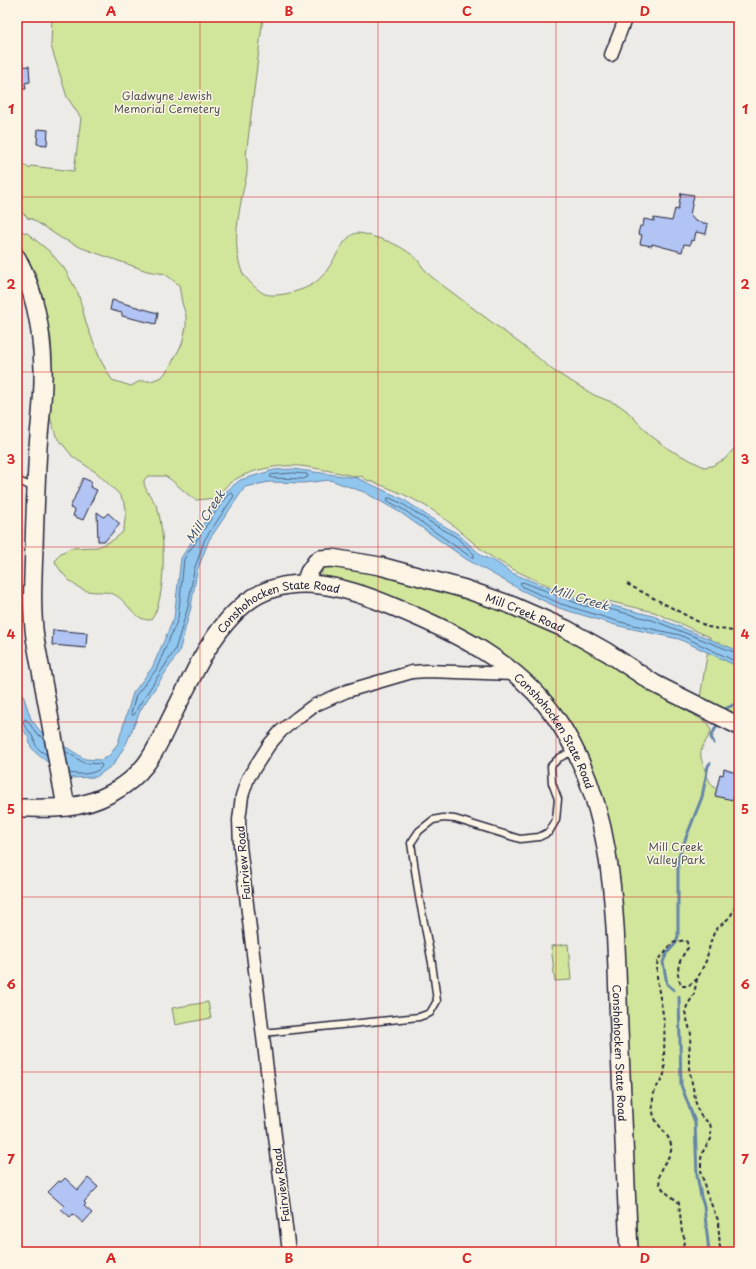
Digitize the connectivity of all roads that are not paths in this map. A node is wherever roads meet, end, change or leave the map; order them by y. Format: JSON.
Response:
{"nodes":[{"id":1,"x":626,"y":17,"type":"edge"},
{"id":2,"x":611,"y":55,"type":"dead end"},
{"id":3,"x":17,"y":258,"type":"edge"},
{"id":4,"x":17,"y":480,"type":"edge"},
{"id":5,"x":36,"y":489,"type":"junction"},
{"id":6,"x":306,"y":583,"type":"junction"},
{"id":7,"x":514,"y":674,"type":"junction"},
{"id":8,"x":727,"y":720,"type":"edge"},
{"id":9,"x":575,"y":751,"type":"junction"},
{"id":10,"x":66,"y":807,"type":"junction"},
{"id":11,"x":17,"y":808,"type":"edge"},
{"id":12,"x":263,"y":1033,"type":"junction"},
{"id":13,"x":289,"y":1252,"type":"edge"},
{"id":14,"x":629,"y":1252,"type":"edge"}],
"edges":[{"from":1,"to":2,"type":"street"},
{"from":3,"to":5,"type":"main road"},
{"from":4,"to":5,"type":"lane"},
{"from":5,"to":10,"type":"main road"},
{"from":6,"to":7,"type":"main road","name":"Conshohocken State Road"},
{"from":6,"to":8,"type":"main road","name":"Mill Creek Road"},
{"from":6,"to":10,"type":"main road","name":"Conshohocken State Road"},
{"from":7,"to":9,"type":"main road","name":"Conshohocken State Road"},
{"from":7,"to":12,"type":"street","name":"Fairview Road"},
{"from":9,"to":12,"type":"lane"},
{"from":9,"to":14,"type":"main road","name":"Conshohocken State Road"},
{"from":10,"to":11,"type":"main road"},
{"from":12,"to":13,"type":"street","name":"Fairview Road"}]}
